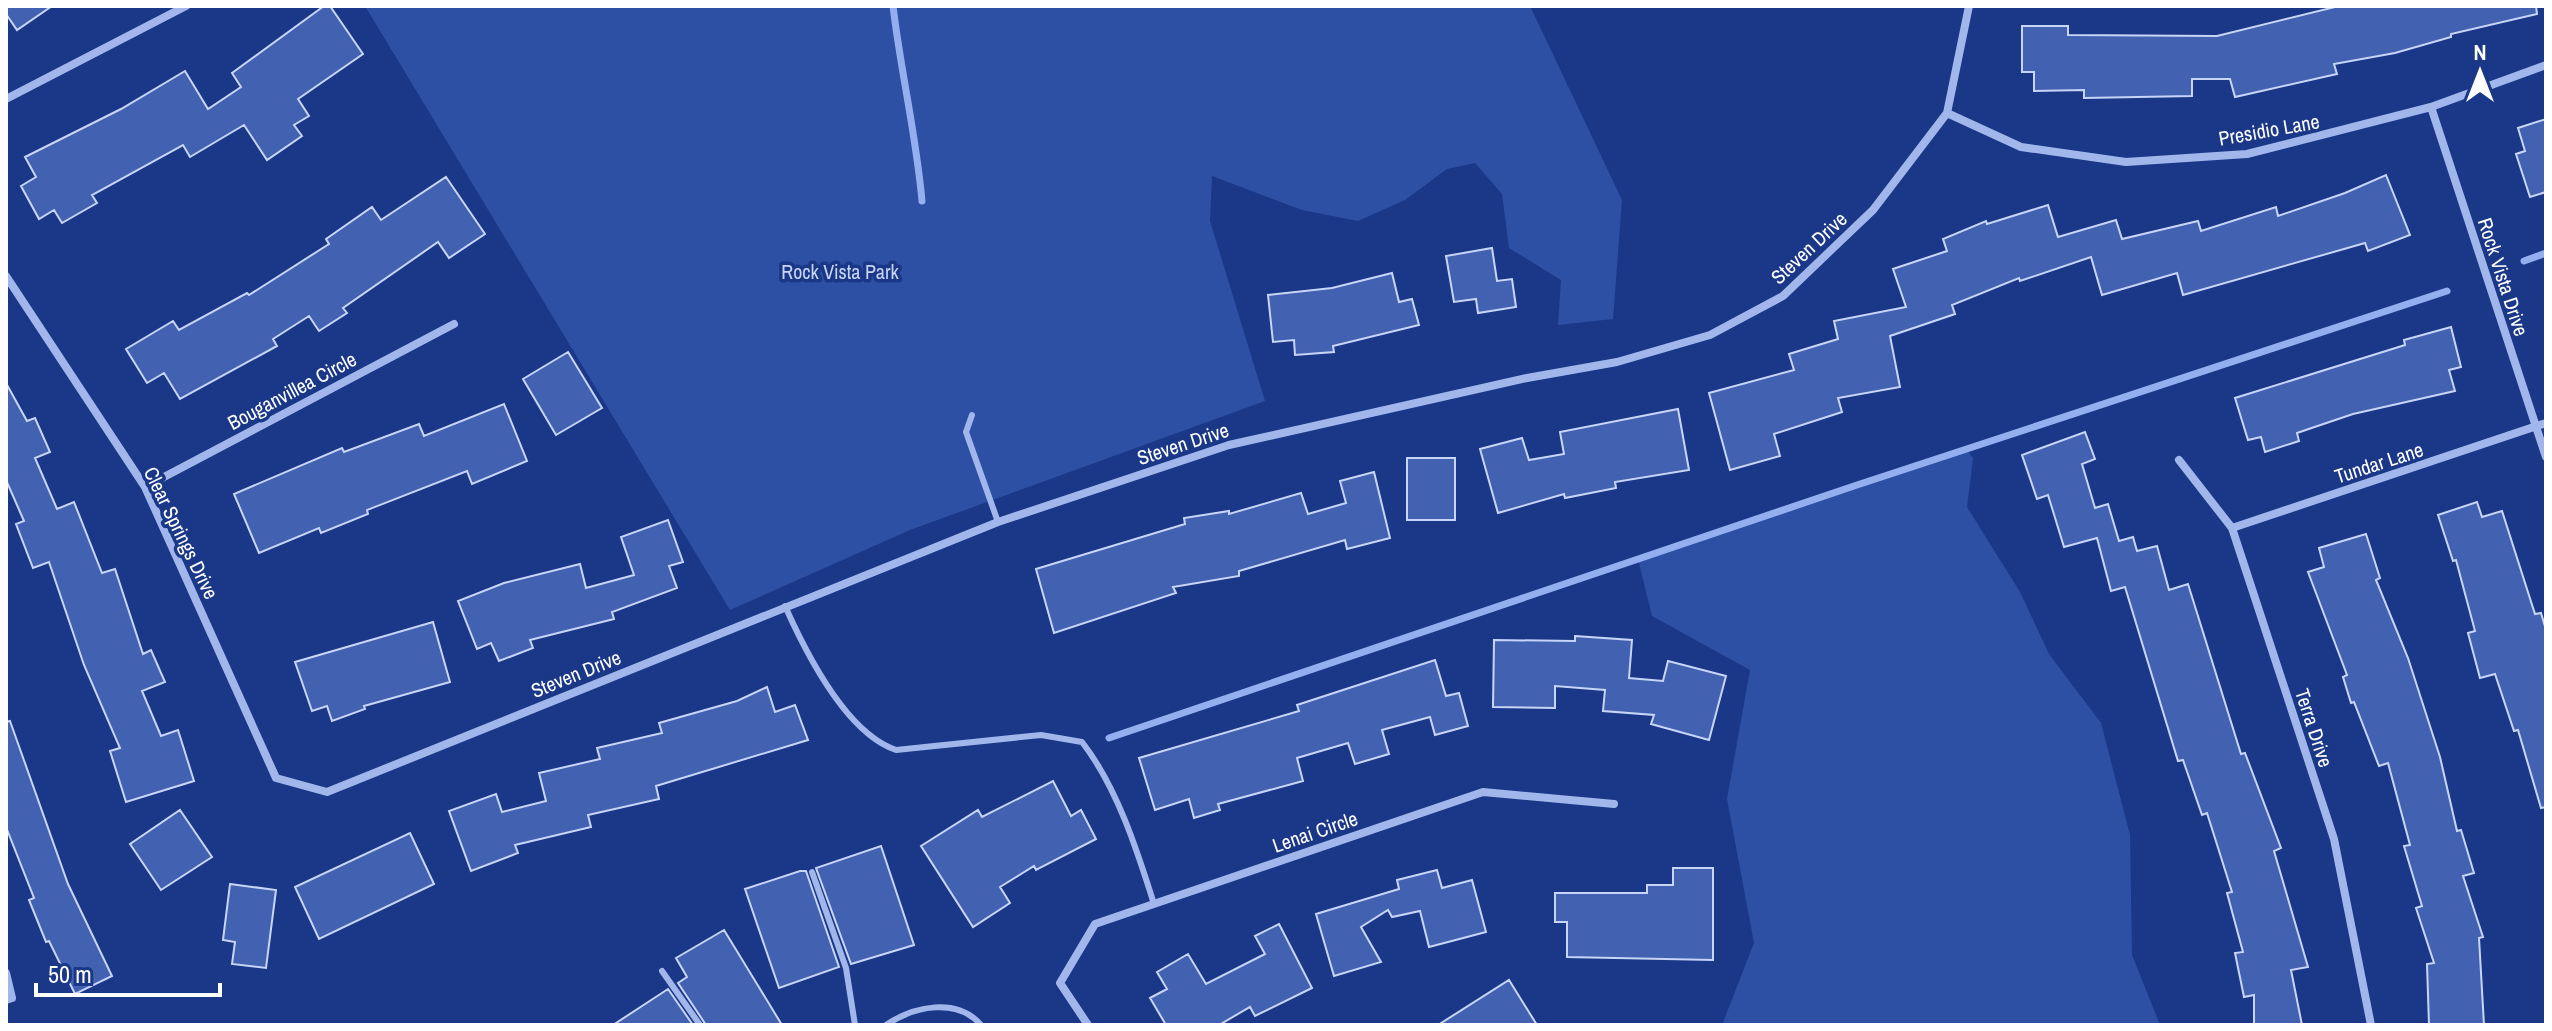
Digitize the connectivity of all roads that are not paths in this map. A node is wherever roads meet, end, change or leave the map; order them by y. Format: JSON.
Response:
{"nodes":[{"id":1,"x":186,"y":6,"type":"edge"},
{"id":2,"x":1969,"y":6,"type":"edge"},
{"id":3,"x":2546,"y":65,"type":"edge"},
{"id":4,"x":6,"y":99,"type":"edge"},
{"id":5,"x":2431,"y":107,"type":"junction"},
{"id":6,"x":1947,"y":113,"type":"junction"},
{"id":7,"x":6,"y":276,"type":"edge"},
{"id":8,"x":454,"y":324,"type":"dead end"},
{"id":9,"x":972,"y":415,"type":"dead end"},
{"id":10,"x":2546,"y":423,"type":"edge"},
{"id":11,"x":2535,"y":426,"type":"junction"},
{"id":12,"x":2546,"y":457,"type":"edge"},
{"id":13,"x":2179,"y":460,"type":"dead end"},
{"id":14,"x":145,"y":487,"type":"junction"},
{"id":15,"x":998,"y":522,"type":"junction"},
{"id":16,"x":2232,"y":528,"type":"junction"},
{"id":17,"x":785,"y":606,"type":"junction"},
{"id":18,"x":276,"y":778,"type":"joint"},
{"id":19,"x":1614,"y":804,"type":"dead end"},
{"id":20,"x":812,"y":872,"type":"dead end"},
{"id":21,"x":1154,"y":904,"type":"junction"},
{"id":22,"x":662,"y":971,"type":"dead end"},
{"id":23,"x":6,"y":973,"type":"edge"},
{"id":24,"x":9,"y":999,"type":"edge"},
{"id":25,"x":700,"y":1025,"type":"edge"},
{"id":26,"x":855,"y":1025,"type":"edge"},
{"id":27,"x":886,"y":1025,"type":"edge"},
{"id":28,"x":981,"y":1025,"type":"edge"},
{"id":29,"x":1088,"y":1025,"type":"edge"},
{"id":30,"x":2371,"y":1025,"type":"edge"}],
"edges":[{"from":1,"to":4,"type":"street"},
{"from":2,"to":6,"type":"street","name":"Steven Drive"},
{"from":3,"to":5,"type":"street","name":"Presidio Lane"},
{"from":5,"to":6,"type":"street","name":"Presidio Lane"},
{"from":5,"to":11,"type":"street","name":"Rock Vista Drive"},
{"from":6,"to":15,"type":"street","name":"Steven Drive"},
{"from":7,"to":14,"type":"street","name":"Clear Springs Drive"},
{"from":8,"to":14,"type":"street","name":"Bouganvillea Circle"},
{"from":9,"to":15,"type":"lane"},
{"from":10,"to":11,"type":"street","name":"Tundar Lane"},
{"from":11,"to":12,"type":"street","name":"Rock Vista Drive"},
{"from":11,"to":16,"type":"street","name":"Tundar Lane"},
{"from":13,"to":16,"type":"street","name":"Terra Drive"},
{"from":14,"to":18,"type":"street","name":"Clear Springs Drive"},
{"from":15,"to":17,"type":"street","name":"Steven Drive"},
{"from":16,"to":30,"type":"street","name":"Terra Drive"},
{"from":17,"to":18,"type":"street","name":"Steven Drive"},
{"from":17,"to":21,"type":"lane"},
{"from":19,"to":21,"type":"street","name":"Lenai Circle"},
{"from":20,"to":26,"type":"lane"},
{"from":21,"to":29,"type":"street","name":"Lenai Circle"},
{"from":22,"to":25,"type":"lane"},
{"from":23,"to":24,"type":"street"},
{"from":27,"to":28,"type":"lane"}]}
